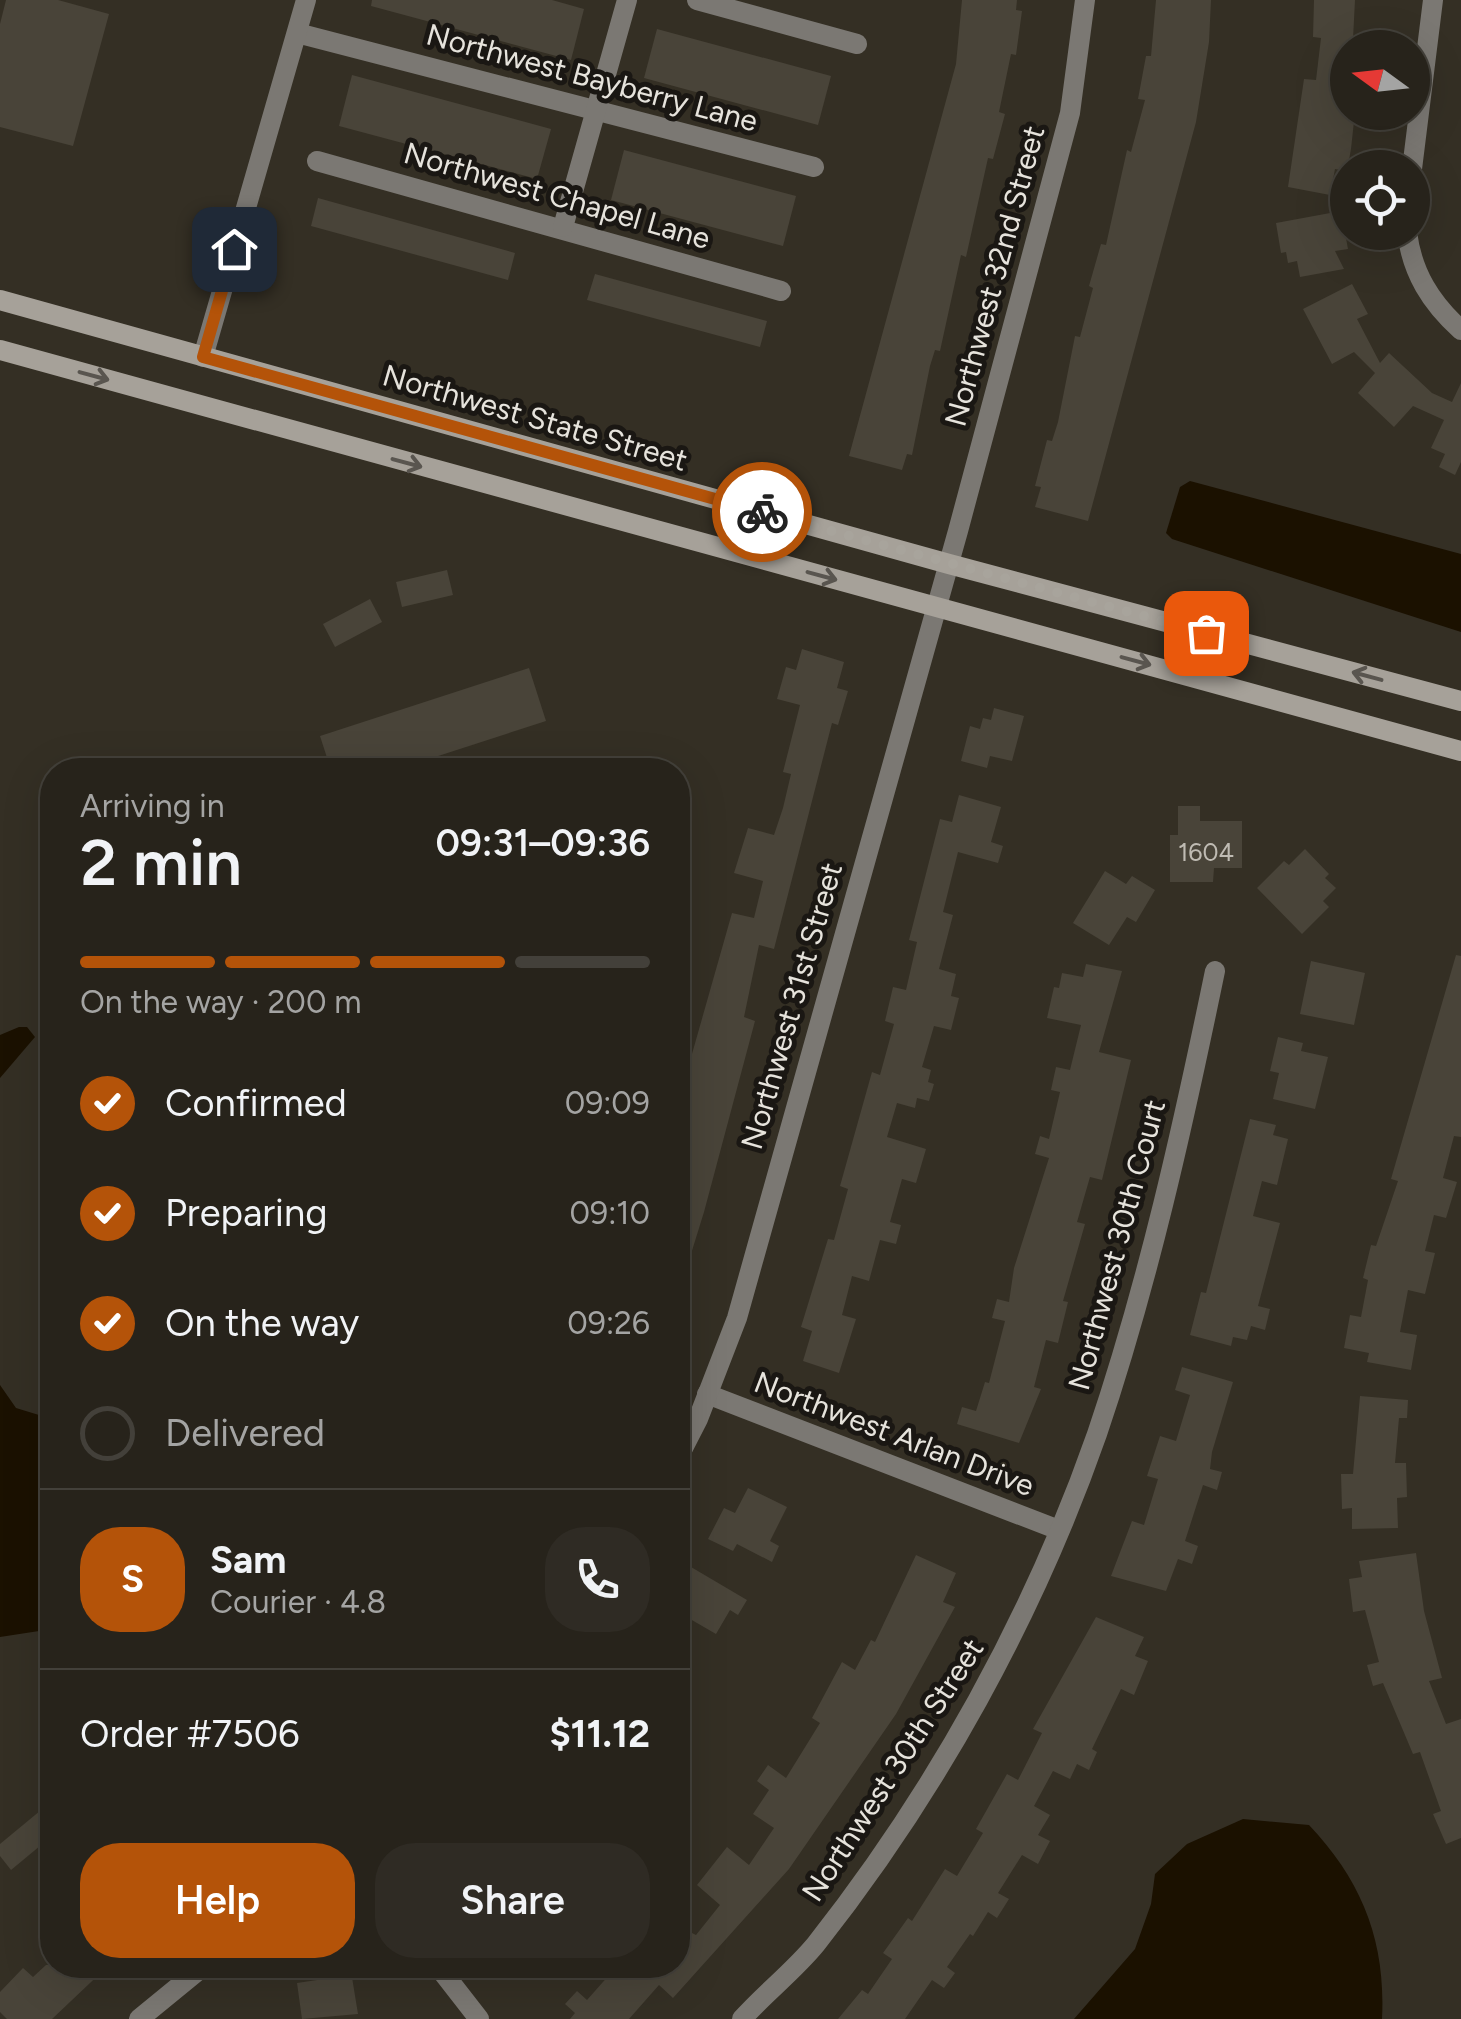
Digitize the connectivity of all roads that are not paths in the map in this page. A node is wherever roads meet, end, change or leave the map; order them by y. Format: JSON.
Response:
{"nodes":[{"id":1,"x":306,"y":0,"type":"edge"},
{"id":2,"x":627,"y":0,"type":"edge"},
{"id":3,"x":697,"y":0,"type":"edge"},
{"id":4,"x":1086,"y":0,"type":"edge"},
{"id":5,"x":1433,"y":0,"type":"edge"},
{"id":6,"x":298,"y":33,"type":"junction"},
{"id":7,"x":857,"y":44,"type":"dead end"},
{"id":8,"x":594,"y":110,"type":"junction"},
{"id":9,"x":1414,"y":150,"type":"edge"},
{"id":10,"x":317,"y":161,"type":"dead end"},
{"id":11,"x":814,"y":167,"type":"dead end"},
{"id":12,"x":563,"y":227,"type":"junction"},
{"id":13,"x":1413,"y":250,"type":"edge"},
{"id":14,"x":781,"y":291,"type":"dead end"},
{"id":15,"x":0,"y":300,"type":"edge"},
{"id":16,"x":1461,"y":330,"type":"edge"},
{"id":17,"x":0,"y":350,"type":"edge"},
{"id":18,"x":203,"y":357,"type":"junction"},
{"id":19,"x":949,"y":564,"type":"junction"},
{"id":20,"x":935,"y":607,"type":"junction"},
{"id":21,"x":1461,"y":701,"type":"edge"},
{"id":22,"x":1461,"y":751,"type":"edge"},
{"id":23,"x":1215,"y":971,"type":"dead end"},
{"id":24,"x":707,"y":1394,"type":"junction"},
{"id":25,"x":690,"y":1432,"type":"edge"},
{"id":26,"x":1059,"y":1530,"type":"junction"},
{"id":27,"x":188,"y":1978,"type":"edge"},
{"id":28,"x":447,"y":1978,"type":"edge"},
{"id":29,"x":138,"y":2019,"type":"edge"},
{"id":30,"x":479,"y":2019,"type":"edge"},
{"id":31,"x":742,"y":2019,"type":"edge"}],
"edges":[{"from":1,"to":6,"type":"street"},
{"from":2,"to":8,"type":"street"},
{"from":3,"to":7,"type":"street"},
{"from":4,"to":19,"type":"street","name":"Northwest 32nd Street"},
{"from":5,"to":9,"type":"street"},
{"from":6,"to":8,"type":"street","name":"Northwest Bayberry Lane"},
{"from":6,"to":18,"type":"street"},
{"from":8,"to":11,"type":"street","name":"Northwest Bayberry Lane"},
{"from":8,"to":12,"type":"street"},
{"from":10,"to":12,"type":"street","name":"Northwest Chapel Lane"},
{"from":12,"to":14,"type":"street","name":"Northwest Chapel Lane"},
{"from":13,"to":16,"type":"street"},
{"from":15,"to":18,"type":"main road","name":"Northwest State Street"},
{"from":17,"to":20,"type":"main road","one_way":true},
{"from":18,"to":19,"type":"main road","name":"Northwest State Street"},
{"from":19,"to":20,"type":"street","name":"Northwest 31st Street"},
{"from":21,"to":19,"type":"main road","name":"Northwest State Street","one_way":true},
{"from":20,"to":22,"type":"main road","one_way":true},
{"from":20,"to":24,"type":"street","name":"Northwest 31st Street"},
{"from":23,"to":26,"type":"street","name":"Northwest 30th Court"},
{"from":24,"to":25,"type":"street","name":"Northwest 31st Street"},
{"from":24,"to":26,"type":"street","name":"Northwest Arlan Drive"},
{"from":26,"to":31,"type":"street","name":"Northwest 30th Street"},
{"from":27,"to":29,"type":"street"},
{"from":28,"to":30,"type":"street"}]}
